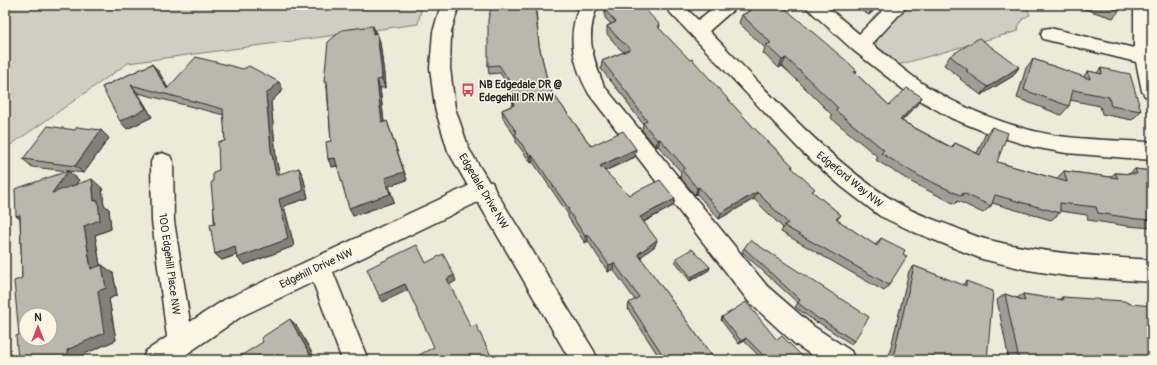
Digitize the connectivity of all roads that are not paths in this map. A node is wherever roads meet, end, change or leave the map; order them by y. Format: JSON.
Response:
{"nodes":[{"id":1,"x":450,"y":5,"type":"edge"},
{"id":2,"x":589,"y":5,"type":"edge"},
{"id":3,"x":672,"y":5,"type":"edge"},
{"id":4,"x":728,"y":5,"type":"edge"},
{"id":5,"x":814,"y":5,"type":"edge"},
{"id":6,"x":899,"y":5,"type":"edge"},
{"id":7,"x":1143,"y":5,"type":"edge"},
{"id":8,"x":697,"y":31,"type":"junction"},
{"id":9,"x":1050,"y":34,"type":"dead end"},
{"id":10,"x":860,"y":45,"type":"junction"},
{"id":11,"x":1144,"y":57,"type":"junction"},
{"id":12,"x":1152,"y":91,"type":"edge"},
{"id":13,"x":1152,"y":151,"type":"edge"},
{"id":14,"x":162,"y":162,"type":"dead end"},
{"id":15,"x":484,"y":189,"type":"junction"},
{"id":16,"x":318,"y":267,"type":"junction"},
{"id":17,"x":1152,"y":271,"type":"edge"},
{"id":18,"x":180,"y":342,"type":"junction"},
{"id":19,"x":155,"y":360,"type":"edge"},
{"id":20,"x":355,"y":360,"type":"edge"},
{"id":21,"x":585,"y":360,"type":"edge"},
{"id":22,"x":842,"y":360,"type":"edge"}],
"edges":[{"from":1,"to":15,"type":"street","name":"Edgedale Drive NW"},
{"from":2,"to":22,"type":"street"},
{"from":3,"to":8,"type":"street","name":"Edgeford Way NW"},
{"from":4,"to":8,"type":"street"},
{"from":5,"to":10,"type":"street"},
{"from":6,"to":10,"type":"street"},
{"from":7,"to":11,"type":"street"},
{"from":8,"to":17,"type":"street","name":"Edgeford Way NW"},
{"from":9,"to":11,"type":"street"},
{"from":10,"to":13,"type":"street"},
{"from":11,"to":12,"type":"street"},
{"from":14,"to":18,"type":"street","name":"100 Edgehill Place NW"},
{"from":15,"to":16,"type":"street","name":"Edgehill Drive NW"},
{"from":15,"to":21,"type":"street","name":"Edgedale Drive NW"},
{"from":16,"to":18,"type":"street","name":"Edgehill Drive NW"},
{"from":16,"to":20,"type":"street"},
{"from":18,"to":19,"type":"street","name":"Edgehill Drive NW"}]}
